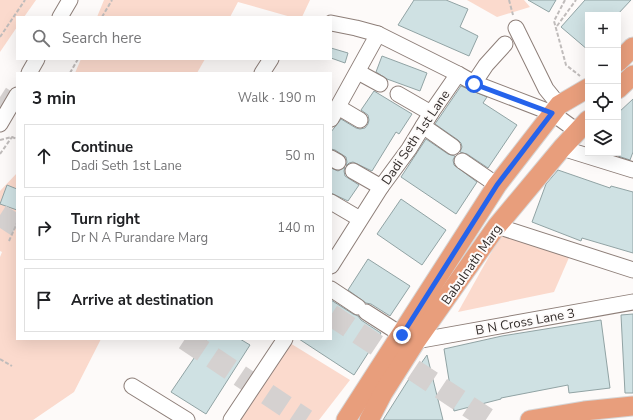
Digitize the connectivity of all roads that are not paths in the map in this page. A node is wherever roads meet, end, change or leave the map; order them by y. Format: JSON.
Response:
{"nodes":[{"id":1,"x":70,"y":0,"type":"edge"},
{"id":2,"x":61,"y":16,"type":"edge"},
{"id":3,"x":332,"y":23,"type":"edge"},
{"id":4,"x":516,"y":28,"type":"dead end"},
{"id":5,"x":378,"y":34,"type":"junction"},
{"id":6,"x":505,"y":44,"type":"dead end"},
{"id":7,"x":633,"y":47,"type":"edge"},
{"id":8,"x":621,"y":59,"type":"edge"},
{"id":9,"x":36,"y":60,"type":"edge"},
{"id":10,"x":270,"y":60,"type":"edge"},
{"id":11,"x":30,"y":72,"type":"edge"},
{"id":12,"x":263,"y":72,"type":"edge"},
{"id":13,"x":358,"y":72,"type":"junction"},
{"id":14,"x":458,"y":74,"type":"junction"},
{"id":15,"x":633,"y":75,"type":"edge"},
{"id":16,"x":585,"y":83,"type":"edge"},
{"id":17,"x":380,"y":84,"type":"dead end"},
{"id":18,"x":474,"y":84,"type":"junction"},
{"id":19,"x":621,"y":86,"type":"edge"},
{"id":20,"x":398,"y":94,"type":"dead end"},
{"id":21,"x":16,"y":97,"type":"edge"},
{"id":22,"x":555,"y":109,"type":"junction"},
{"id":23,"x":335,"y":113,"type":"edge"},
{"id":24,"x":431,"y":113,"type":"junction"},
{"id":25,"x":360,"y":120,"type":"dead end"},
{"id":26,"x":0,"y":124,"type":"edge"},
{"id":27,"x":424,"y":126,"type":"junction"},
{"id":28,"x":583,"y":126,"type":"edge"},
{"id":29,"x":453,"y":147,"type":"dead end"},
{"id":30,"x":562,"y":148,"type":"junction"},
{"id":31,"x":462,"y":161,"type":"dead end"},
{"id":32,"x":633,"y":170,"type":"edge"},
{"id":33,"x":354,"y":171,"type":"dead end"},
{"id":34,"x":497,"y":185,"type":"junction"},
{"id":35,"x":381,"y":187,"type":"junction"},
{"id":36,"x":332,"y":203,"type":"edge"},
{"id":37,"x":360,"y":219,"type":"junction"},
{"id":38,"x":497,"y":226,"type":"junction"},
{"id":39,"x":332,"y":264,"type":"edge"},
{"id":40,"x":633,"y":270,"type":"edge"},
{"id":41,"x":332,"y":290,"type":"edge"},
{"id":42,"x":633,"y":302,"type":"edge"},
{"id":43,"x":409,"y":338,"type":"junction"},
{"id":44,"x":284,"y":340,"type":"edge"},
{"id":45,"x":132,"y":386,"type":"dead end"},
{"id":46,"x":633,"y":406,"type":"edge"},
{"id":47,"x":187,"y":420,"type":"edge"},
{"id":48,"x":231,"y":420,"type":"edge"},
{"id":49,"x":346,"y":420,"type":"edge"},
{"id":50,"x":369,"y":420,"type":"edge"},
{"id":51,"x":530,"y":420,"type":"edge"}],
"edges":[{"from":1,"to":2,"type":"street"},
{"from":3,"to":5,"type":"street"},
{"from":4,"to":22,"type":"street"},
{"from":5,"to":13,"type":"street"},
{"from":5,"to":14,"type":"street"},
{"from":6,"to":18,"type":"street"},
{"from":7,"to":8,"type":"main road"},
{"from":9,"to":11,"type":"street"},
{"from":10,"to":12,"type":"street"},
{"from":13,"to":17,"type":"street"},
{"from":13,"to":23,"type":"street"},
{"from":14,"to":18,"type":"street"},
{"from":14,"to":24,"type":"street","name":"Dadi Seth 1st Lane"},
{"from":15,"to":19,"type":"main road"},
{"from":16,"to":22,"type":"main road"},
{"from":18,"to":22,"type":"street"},
{"from":20,"to":24,"type":"street"},
{"from":21,"to":26,"type":"street"},
{"from":22,"to":28,"type":"street"},
{"from":22,"to":34,"type":"main road"},
{"from":23,"to":25,"type":"street"},
{"from":24,"to":27,"type":"street","name":"Dadi Seth 1st Lane"},
{"from":27,"to":29,"type":"street"},
{"from":27,"to":35,"type":"street","name":"Dadi Seth 1st Lane"},
{"from":28,"to":30,"type":"main road","name":"Babulnath Marg"},
{"from":30,"to":32,"type":"street"},
{"from":30,"to":38,"type":"main road","name":"Babulnath Marg"},
{"from":31,"to":34,"type":"street"},
{"from":33,"to":35,"type":"street"},
{"from":34,"to":43,"type":"main road"},
{"from":35,"to":37,"type":"street","name":"Dadi Seth 1st Lane"},
{"from":36,"to":37,"type":"street"},
{"from":37,"to":39,"type":"street","name":"Dadi Seth 1st Lane"},
{"from":38,"to":40,"type":"street"},
{"from":38,"to":43,"type":"main road","name":"Babulnath Marg"},
{"from":41,"to":43,"type":"street"},
{"from":42,"to":43,"type":"street","name":"B N Cross Lane 3"},
{"from":43,"to":49,"type":"main road"},
{"from":43,"to":50,"type":"main road","name":"Babulnath Marg"},
{"from":44,"to":48,"type":"street"},
{"from":45,"to":47,"type":"street"},
{"from":46,"to":51,"type":"main road"}]}
